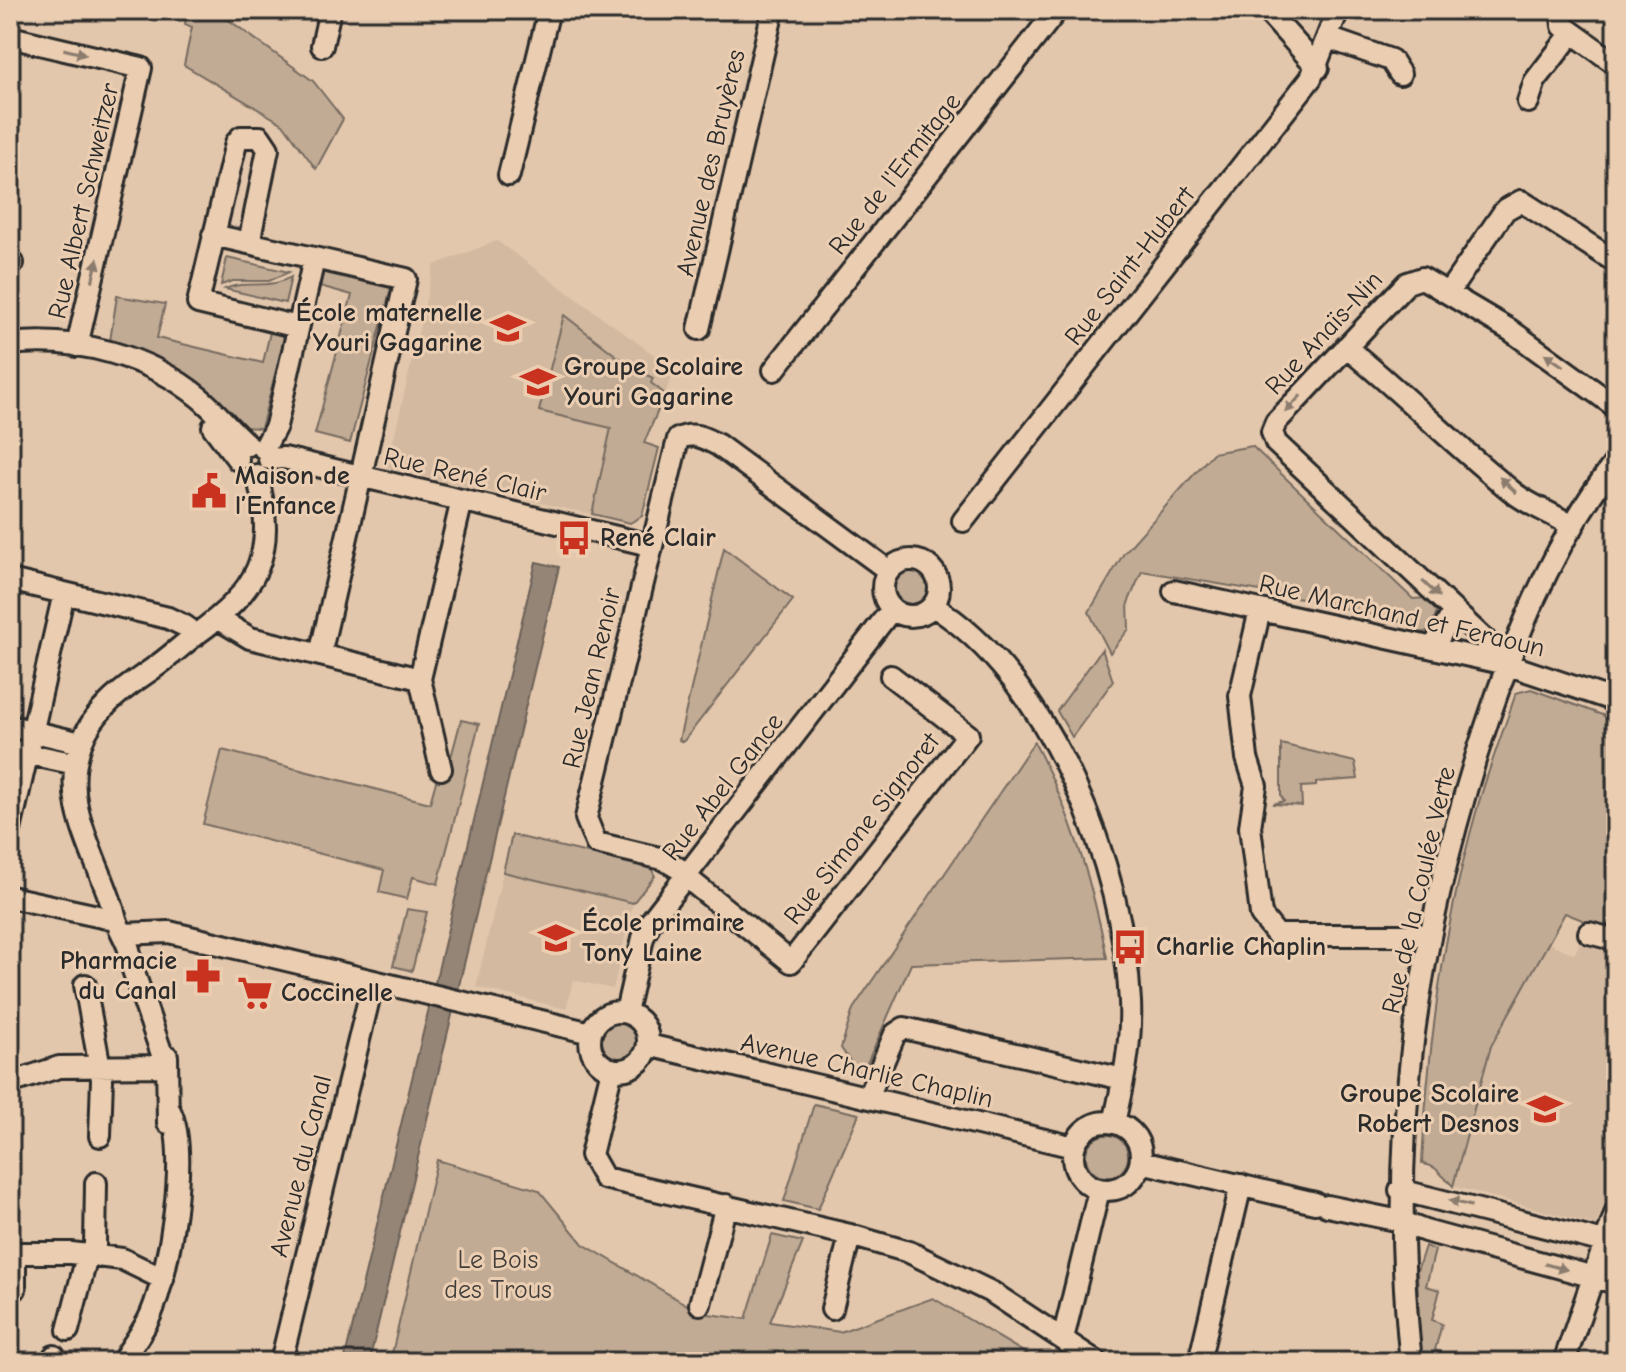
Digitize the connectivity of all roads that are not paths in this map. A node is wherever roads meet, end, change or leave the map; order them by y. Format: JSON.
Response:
{"nodes":[{"id":1,"x":330,"y":10,"type":"edge"},
{"id":2,"x":549,"y":10,"type":"edge"},
{"id":3,"x":773,"y":10,"type":"edge"},
{"id":4,"x":1057,"y":10,"type":"edge"},
{"id":5,"x":1266,"y":10,"type":"edge"},
{"id":6,"x":1338,"y":10,"type":"edge"},
{"id":7,"x":1561,"y":10,"type":"edge"},
{"id":8,"x":1572,"y":33,"type":"junction"},
{"id":9,"x":10,"y":37,"type":"edge"},
{"id":10,"x":1328,"y":38,"type":"junction"},
{"id":11,"x":322,"y":46,"type":"dead end"},
{"id":12,"x":1616,"y":64,"type":"edge"},
{"id":13,"x":1318,"y":68,"type":"junction"},
{"id":14,"x":1400,"y":74,"type":"dead end"},
{"id":15,"x":1528,"y":102,"type":"dead end"},
{"id":16,"x":509,"y":175,"type":"dead end"},
{"id":17,"x":213,"y":235,"type":"junction"},
{"id":18,"x":249,"y":243,"type":"junction"},
{"id":19,"x":314,"y":259,"type":"junction"},
{"id":20,"x":1616,"y":262,"type":"edge"},
{"id":21,"x":1448,"y":293,"type":"junction"},
{"id":22,"x":298,"y":327,"type":"junction"},
{"id":23,"x":699,"y":329,"type":"dead end"},
{"id":24,"x":10,"y":344,"type":"edge"},
{"id":25,"x":77,"y":346,"type":"junction"},
{"id":26,"x":1346,"y":347,"type":"junction"},
{"id":27,"x":10,"y":353,"type":"edge"},
{"id":28,"x":774,"y":370,"type":"dead end"},
{"id":29,"x":1616,"y":407,"type":"edge"},
{"id":30,"x":255,"y":458,"type":"junction"},
{"id":31,"x":1616,"y":461,"type":"edge"},
{"id":32,"x":362,"y":477,"type":"junction"},
{"id":33,"x":462,"y":500,"type":"junction"},
{"id":34,"x":963,"y":521,"type":"dead end"},
{"id":35,"x":1573,"y":527,"type":"junction"},
{"id":36,"x":650,"y":545,"type":"junction"},
{"id":37,"x":889,"y":571,"type":"junction"},
{"id":38,"x":10,"y":580,"type":"edge"},
{"id":39,"x":1174,"y":591,"type":"dead end"},
{"id":40,"x":64,"y":593,"type":"junction"},
{"id":41,"x":933,"y":606,"type":"junction"},
{"id":42,"x":892,"y":609,"type":"junction"},
{"id":43,"x":1260,"y":610,"type":"junction"},
{"id":44,"x":1454,"y":611,"type":"junction"},
{"id":45,"x":220,"y":620,"type":"junction"},
{"id":46,"x":195,"y":636,"type":"junction"},
{"id":47,"x":1433,"y":648,"type":"junction"},
{"id":48,"x":320,"y":655,"type":"junction"},
{"id":49,"x":1506,"y":664,"type":"junction"},
{"id":50,"x":891,"y":676,"type":"dead end"},
{"id":51,"x":420,"y":679,"type":"junction"},
{"id":52,"x":1616,"y":701,"type":"edge"},
{"id":53,"x":10,"y":726,"type":"edge"},
{"id":54,"x":32,"y":731,"type":"junction"},
{"id":55,"x":75,"y":741,"type":"junction"},
{"id":56,"x":18,"y":752,"type":"edge"},
{"id":57,"x":70,"y":762,"type":"junction"},
{"id":58,"x":441,"y":769,"type":"dead end"},
{"id":59,"x":10,"y":830,"type":"edge"},
{"id":60,"x":687,"y":875,"type":"junction"},
{"id":61,"x":10,"y":897,"type":"edge"},
{"id":62,"x":1589,"y":933,"type":"dead end"},
{"id":63,"x":1429,"y":935,"type":"junction"},
{"id":64,"x":123,"y":936,"type":"junction"},
{"id":65,"x":1616,"y":940,"type":"edge"},
{"id":66,"x":373,"y":982,"type":"junction"},
{"id":67,"x":85,"y":985,"type":"dead end"},
{"id":68,"x":626,"y":1012,"type":"junction"},
{"id":69,"x":591,"y":1033,"type":"junction"},
{"id":70,"x":648,"y":1045,"type":"junction"},
{"id":71,"x":166,"y":1066,"type":"junction"},
{"id":72,"x":101,"y":1067,"type":"junction"},
{"id":73,"x":612,"y":1069,"type":"junction"},
{"id":74,"x":1123,"y":1079,"type":"junction"},
{"id":75,"x":10,"y":1083,"type":"edge"},
{"id":76,"x":868,"y":1097,"type":"junction"},
{"id":77,"x":1114,"y":1123,"type":"junction"},
{"id":78,"x":100,"y":1136,"type":"dead end"},
{"id":79,"x":1074,"y":1147,"type":"junction"},
{"id":80,"x":1141,"y":1162,"type":"junction"},
{"id":81,"x":96,"y":1183,"type":"dead end"},
{"id":82,"x":1241,"y":1185,"type":"junction"},
{"id":83,"x":1099,"y":1190,"type":"junction"},
{"id":84,"x":1400,"y":1190,"type":"junction"},
{"id":85,"x":726,"y":1205,"type":"junction"},
{"id":86,"x":1616,"y":1211,"type":"edge"},
{"id":87,"x":1510,"y":1217,"type":"junction"},
{"id":88,"x":1400,"y":1221,"type":"junction"},
{"id":89,"x":850,"y":1235,"type":"junction"},
{"id":90,"x":1610,"y":1244,"type":"edge"},
{"id":91,"x":1500,"y":1252,"type":"junction"},
{"id":92,"x":12,"y":1253,"type":"edge"},
{"id":93,"x":93,"y":1255,"type":"junction"},
{"id":94,"x":157,"y":1276,"type":"junction"},
{"id":95,"x":1593,"y":1277,"type":"junction"},
{"id":96,"x":1616,"y":1283,"type":"edge"},
{"id":97,"x":15,"y":1289,"type":"dead end"},
{"id":98,"x":700,"y":1304,"type":"dead end"},
{"id":99,"x":832,"y":1309,"type":"dead end"},
{"id":100,"x":68,"y":1330,"type":"dead end"},
{"id":101,"x":1063,"y":1339,"type":"junction"},
{"id":102,"x":123,"y":1360,"type":"edge"},
{"id":103,"x":281,"y":1362,"type":"edge"},
{"id":104,"x":1097,"y":1362,"type":"edge"},
{"id":105,"x":1199,"y":1362,"type":"edge"},
{"id":106,"x":1411,"y":1362,"type":"edge"},
{"id":107,"x":1564,"y":1362,"type":"edge"}],
"edges":[{"from":1,"to":11,"type":"street"},
{"from":2,"to":16,"type":"street"},
{"from":3,"to":23,"type":"street","name":"Avenue des Bruyères"},
{"from":4,"to":28,"type":"street","name":"Rue de l'Ermitage"},
{"from":5,"to":13,"type":"street"},
{"from":6,"to":10,"type":"street","name":"Rue Saint-Hubert"},
{"from":7,"to":8,"type":"street"},
{"from":8,"to":12,"type":"street"},
{"from":8,"to":15,"type":"street"},
{"from":9,"to":25,"type":"street","name":"Rue Albert Schweitzer"},
{"from":10,"to":13,"type":"street","name":"Rue Saint-Hubert"},
{"from":10,"to":14,"type":"street"},
{"from":13,"to":34,"type":"street","name":"Rue Saint-Hubert"},
{"from":17,"to":18,"type":"street"},
{"from":17,"to":18,"type":"street"},
{"from":17,"to":22,"type":"street"},
{"from":18,"to":19,"type":"street"},
{"from":19,"to":22,"type":"street"},
{"from":19,"to":32,"type":"street"},
{"from":20,"to":21,"type":"street"},
{"from":21,"to":26,"type":"street","name":"Rue Anaïs-Nin"},
{"from":29,"to":21,"type":"street","name":"Rue Anaïs-Nin","one_way":true},
{"from":22,"to":30,"type":"street"},
{"from":24,"to":25,"type":"street"},
{"from":25,"to":30,"type":"street"},
{"from":35,"to":26,"type":"street","one_way":true},
{"from":26,"to":44,"type":"street","name":"Rue Anaïs-Nin","one_way":true},
{"from":27,"to":30,"type":"street"},
{"from":30,"to":32,"type":"street","name":"Rue René Clair"},
{"from":30,"to":45,"type":"street"},
{"from":31,"to":35,"type":"street","name":"Rue de la Coulée Verte"},
{"from":32,"to":33,"type":"street","name":"Rue René Clair"},
{"from":32,"to":48,"type":"street"},
{"from":33,"to":36,"type":"street","name":"Rue René Clair"},
{"from":33,"to":51,"type":"street"},
{"from":35,"to":49,"type":"street","name":"Rue de la Coulée Verte"},
{"from":36,"to":37,"type":"street","name":"Rue Jean Renoir"},
{"from":36,"to":60,"type":"street","name":"Rue Jean Renoir"},
{"from":37,"to":41,"type":"street"},
{"from":37,"to":42,"type":"street"},
{"from":38,"to":40,"type":"street"},
{"from":39,"to":43,"type":"street","name":"Rue Marchand et Feraoun"},
{"from":40,"to":46,"type":"street"},
{"from":40,"to":54,"type":"street"},
{"from":41,"to":42,"type":"street"},
{"from":41,"to":74,"type":"street"},
{"from":42,"to":60,"type":"street","name":"Rue Abel Gance"},
{"from":43,"to":47,"type":"street","name":"Rue Marchand et Feraoun"},
{"from":43,"to":63,"type":"street"},
{"from":44,"to":47,"type":"street"},
{"from":44,"to":49,"type":"street","name":"Rue Anaïs-Nin"},
{"from":45,"to":46,"type":"street"},
{"from":45,"to":48,"type":"street"},
{"from":46,"to":55,"type":"street"},
{"from":47,"to":49,"type":"street","name":"Rue Marchand et Feraoun"},
{"from":48,"to":51,"type":"street"},
{"from":49,"to":52,"type":"street","name":"Rue Marchand et Feraoun"},
{"from":49,"to":63,"type":"street","name":"Rue de la Coulée Verte"},
{"from":50,"to":60,"type":"street","name":"Rue Simone Signoret"},
{"from":51,"to":58,"type":"street"},
{"from":53,"to":54,"type":"street"},
{"from":54,"to":55,"type":"street"},
{"from":54,"to":56,"type":"street"},
{"from":55,"to":57,"type":"street"},
{"from":56,"to":57,"type":"street"},
{"from":56,"to":59,"type":"street"},
{"from":57,"to":64,"type":"street"},
{"from":60,"to":68,"type":"street","name":"Rue Abel Gance"},
{"from":61,"to":64,"type":"street"},
{"from":62,"to":65,"type":"street"},
{"from":63,"to":84,"type":"street","name":"Rue de la Coulée Verte"},
{"from":64,"to":66,"type":"street"},
{"from":64,"to":71,"type":"street"},
{"from":66,"to":69,"type":"street"},
{"from":66,"to":103,"type":"street","name":"Avenue du Canal"},
{"from":67,"to":72,"type":"street"},
{"from":68,"to":69,"type":"street"},
{"from":68,"to":70,"type":"street"},
{"from":69,"to":73,"type":"street"},
{"from":70,"to":73,"type":"street"},
{"from":70,"to":76,"type":"street","name":"Avenue Charlie Chaplin"},
{"from":71,"to":72,"type":"street"},
{"from":71,"to":94,"type":"street"},
{"from":72,"to":75,"type":"street"},
{"from":72,"to":78,"type":"street"},
{"from":73,"to":85,"type":"street"},
{"from":74,"to":76,"type":"street"},
{"from":74,"to":77,"type":"street"},
{"from":76,"to":79,"type":"street","name":"Avenue Charlie Chaplin"},
{"from":77,"to":79,"type":"street"},
{"from":77,"to":80,"type":"street"},
{"from":79,"to":83,"type":"street"},
{"from":80,"to":82,"type":"street"},
{"from":80,"to":83,"type":"street"},
{"from":81,"to":93,"type":"street"},
{"from":82,"to":88,"type":"street"},
{"from":82,"to":105,"type":"street"},
{"from":83,"to":101,"type":"street"},
{"from":87,"to":84,"type":"street","one_way":true},
{"from":84,"to":88,"type":"street","name":"Rue de la Coulée Verte"},
{"from":85,"to":89,"type":"street"},
{"from":85,"to":98,"type":"street"},
{"from":86,"to":90,"type":"street"},
{"from":87,"to":90,"type":"street"},
{"from":87,"to":91,"type":"street"},
{"from":88,"to":91,"type":"street"},
{"from":88,"to":106,"type":"street","name":"Rue de la Coulée Verte"},
{"from":89,"to":99,"type":"street"},
{"from":89,"to":101,"type":"street"},
{"from":90,"to":95,"type":"street"},
{"from":91,"to":95,"type":"street","one_way":true},
{"from":92,"to":93,"type":"street"},
{"from":92,"to":97,"type":"street"},
{"from":93,"to":94,"type":"street"},
{"from":93,"to":100,"type":"street"},
{"from":94,"to":102,"type":"street"},
{"from":95,"to":96,"type":"street"},
{"from":95,"to":107,"type":"street"},
{"from":101,"to":104,"type":"street"}]}
